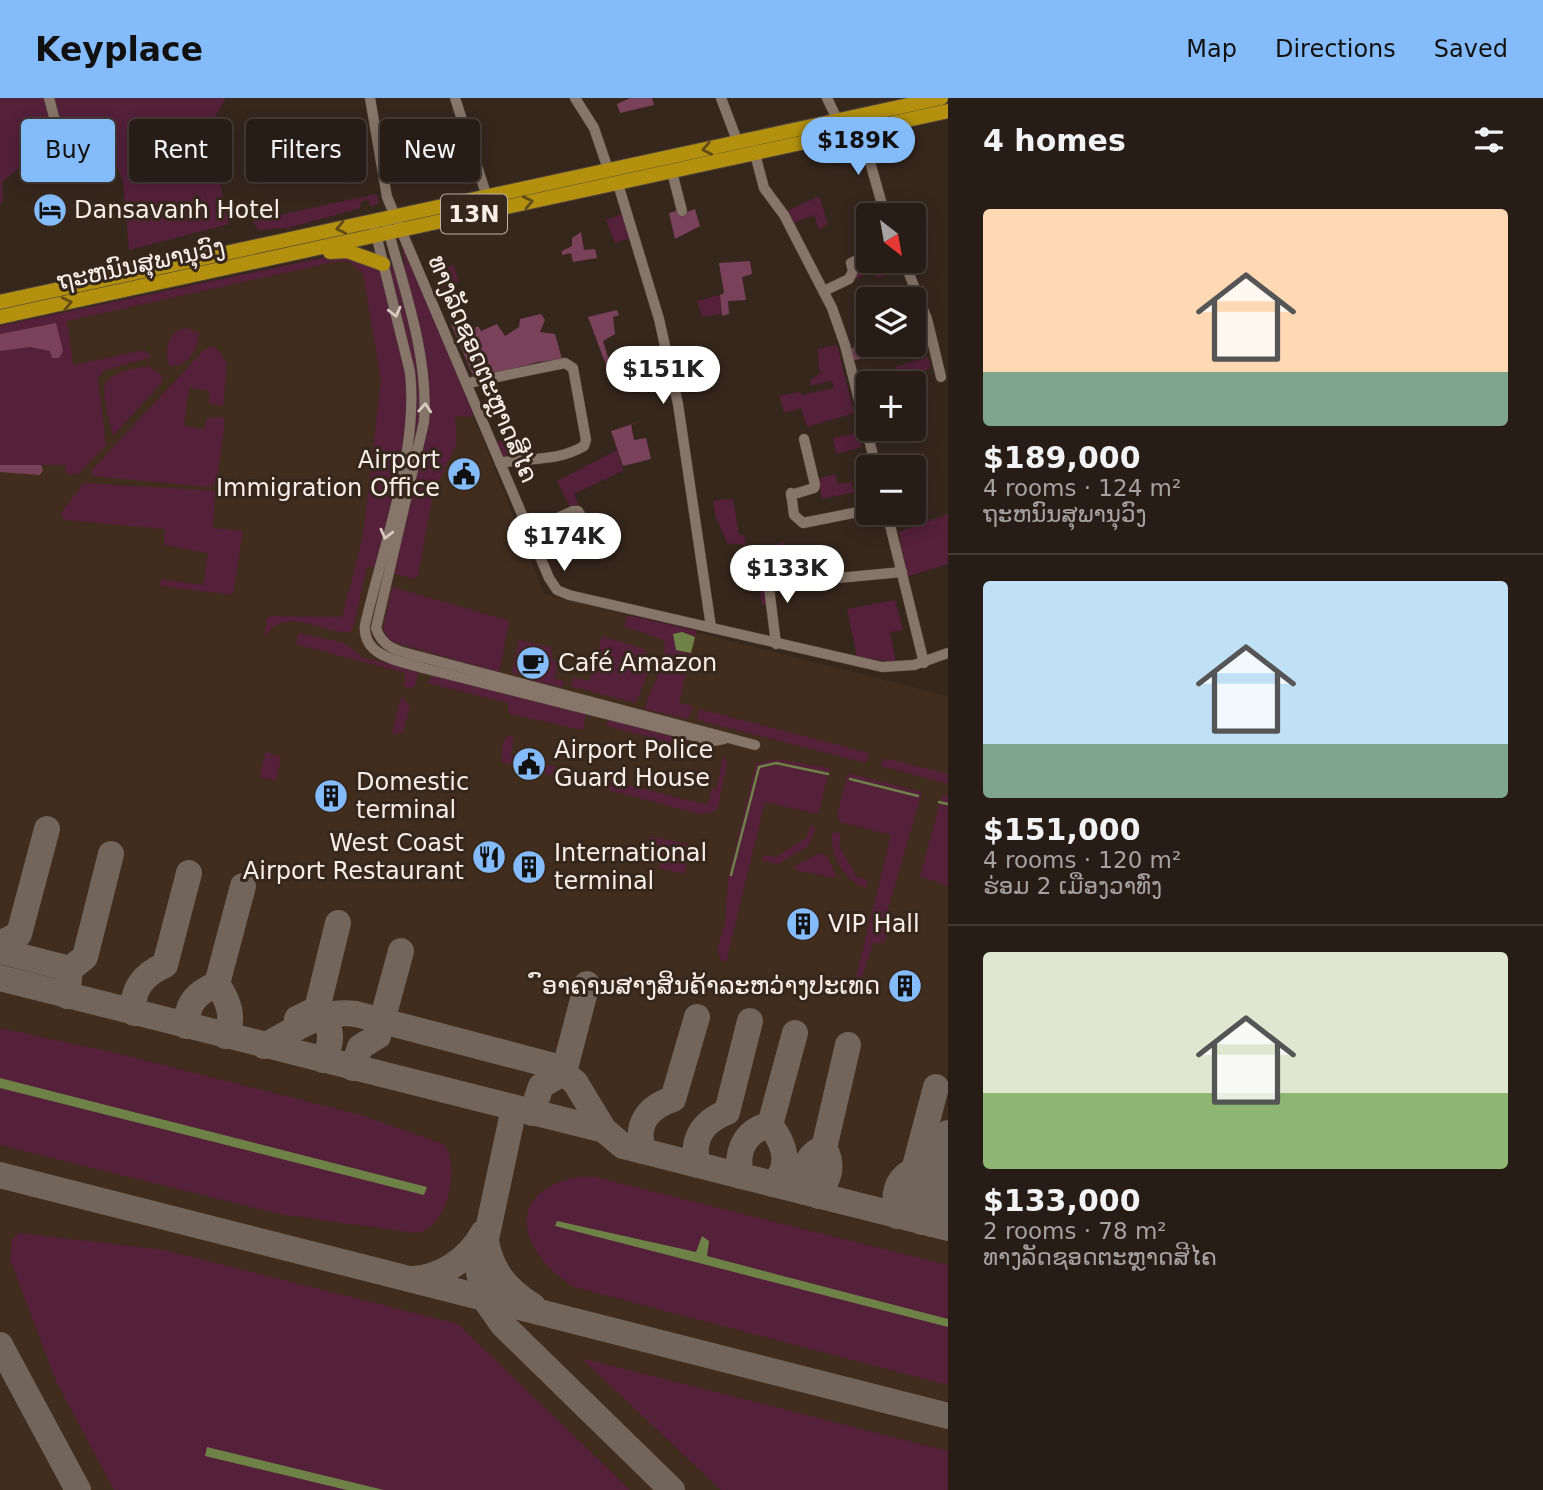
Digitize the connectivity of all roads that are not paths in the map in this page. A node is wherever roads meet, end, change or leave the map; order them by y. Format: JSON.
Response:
{"nodes":[{"id":1,"x":49,"y":98,"type":"edge"},
{"id":2,"x":370,"y":98,"type":"edge"},
{"id":3,"x":455,"y":98,"type":"edge"},
{"id":4,"x":575,"y":98,"type":"edge"},
{"id":5,"x":721,"y":98,"type":"edge"},
{"id":6,"x":828,"y":98,"type":"edge"},
{"id":7,"x":941,"y":98,"type":"edge"},
{"id":8,"x":948,"y":111,"type":"edge"},
{"id":9,"x":55,"y":119,"type":"edge"},
{"id":10,"x":838,"y":121,"type":"junction"},
{"id":11,"x":861,"y":130,"type":"junction"},
{"id":12,"x":738,"y":143,"type":"junction"},
{"id":13,"x":755,"y":154,"type":"junction"},
{"id":14,"x":608,"y":169,"type":"junction"},
{"id":15,"x":672,"y":172,"type":"junction"},
{"id":16,"x":618,"y":184,"type":"junction"},
{"id":17,"x":488,"y":197,"type":"junction"},
{"id":18,"x":882,"y":203,"type":"edge"},
{"id":19,"x":682,"y":211,"type":"dead end"},
{"id":20,"x":387,"y":225,"type":"junction"},
{"id":21,"x":856,"y":261,"type":"edge"},
{"id":22,"x":383,"y":264,"type":"junction"},
{"id":23,"x":242,"y":265,"type":"junction"},
{"id":24,"x":909,"y":273,"type":"edge"},
{"id":25,"x":824,"y":291,"type":"junction"},
{"id":26,"x":0,"y":302,"type":"edge"},
{"id":27,"x":0,"y":317,"type":"edge"},
{"id":28,"x":420,"y":353,"type":"junction"},
{"id":29,"x":406,"y":356,"type":"junction"},
{"id":30,"x":941,"y":377,"type":"dead end"},
{"id":31,"x":856,"y":382,"type":"edge"},
{"id":32,"x":468,"y":383,"type":"junction"},
{"id":33,"x":804,"y":439,"type":"dead end"},
{"id":34,"x":413,"y":446,"type":"junction"},
{"id":35,"x":500,"y":463,"type":"junction"},
{"id":36,"x":856,"y":512,"type":"edge"},
{"id":37,"x":890,"y":525,"type":"edge"},
{"id":38,"x":528,"y":531,"type":"junction"},
{"id":39,"x":605,"y":536,"type":"dead end"},
{"id":40,"x":821,"y":570,"type":"dead end"},
{"id":41,"x":767,"y":571,"type":"dead end"},
{"id":42,"x":902,"y":572,"type":"junction"},
{"id":43,"x":376,"y":578,"type":"junction"},
{"id":44,"x":388,"y":580,"type":"junction"},
{"id":45,"x":711,"y":627,"type":"junction"},
{"id":46,"x":776,"y":643,"type":"junction"},
{"id":47,"x":948,"y":653,"type":"edge"},
{"id":48,"x":924,"y":663,"type":"junction"},
{"id":49,"x":732,"y":738,"type":"junction"},
{"id":50,"x":755,"y":744,"type":"dead end"}],
"edges":[{"from":1,"to":9,"type":"street"},
{"from":2,"to":20,"type":"street"},
{"from":3,"to":17,"type":"street"},
{"from":4,"to":14,"type":"street"},
{"from":5,"to":12,"type":"street"},
{"from":6,"to":10,"type":"street"},
{"from":7,"to":10,"type":"highway","name":"ຖະຫນົນສຸພານຸວົງ","number":"13N"},
{"from":8,"to":11,"type":"highway","name":"ຖະຫນົນສຸພານຸວົງ","number":"13N"},
{"from":10,"to":12,"type":"highway","name":"ຖະຫນົນສຸພານຸວົງ","number":"13N"},
{"from":11,"to":13,"type":"highway","name":"ຖະຫນົນສຸພານຸວົງ","number":"13N"},
{"from":11,"to":18,"type":"street"},
{"from":12,"to":14,"type":"highway","name":"ຖະຫນົນສຸພານຸວົງ","number":"13N","one_way":true},
{"from":13,"to":15,"type":"highway","name":"ຖະຫນົນສຸພານຸວົງ","number":"13N"},
{"from":13,"to":25,"type":"street"},
{"from":14,"to":17,"type":"highway","name":"ຖະຫນົນສຸພານຸວົງ","number":"13N"},
{"from":15,"to":16,"type":"highway","name":"ຖະຫນົນສຸພານຸວົງ","number":"13N"},
{"from":15,"to":19,"type":"street"},
{"from":20,"to":16,"type":"highway","name":"ຖະຫນົນສຸພານຸວົງ","number":"13N","one_way":true},
{"from":16,"to":45,"type":"street"},
{"from":17,"to":20,"type":"highway","name":"ຖະຫນົນສຸພານຸວົງ","number":"13N"},
{"from":20,"to":22,"type":"street"},
{"from":20,"to":23,"type":"highway","name":"ຖະຫນົນສຸພານຸວົງ","number":"13N"},
{"from":20,"to":26,"type":"highway","name":"ຖະຫນົນສຸພານຸວົງ","number":"13N","one_way":true},
{"from":20,"to":28,"type":"street"},
{"from":20,"to":32,"type":"street","name":"ທາງລັດຊອດຕະຫຼາດສີໄຄ"},
{"from":21,"to":25,"type":"street"},
{"from":22,"to":23,"type":"highway"},
{"from":22,"to":29,"type":"street","one_way":true},
{"from":27,"to":23,"type":"highway","name":"ຖະຫນົນສຸພານຸວົງ","number":"13N","one_way":true},
{"from":24,"to":30,"type":"street"},
{"from":25,"to":31,"type":"street"},
{"from":28,"to":29,"type":"street"},
{"from":34,"to":28,"type":"street","one_way":true},
{"from":29,"to":34,"type":"street"},
{"from":32,"to":35,"type":"street","name":"ທາງລັດຊອດຕະຫຼາດສີໄຄ"},
{"from":32,"to":35,"type":"street"},
{"from":33,"to":36,"type":"street"},
{"from":34,"to":43,"type":"street","one_way":true},
{"from":34,"to":44,"type":"street"},
{"from":35,"to":38,"type":"street","name":"ທາງລັດຊອດຕະຫຼາດສີໄຄ"},
{"from":37,"to":42,"type":"street"},
{"from":38,"to":39,"type":"street"},
{"from":38,"to":45,"type":"street","name":"ທາງລັດຊອດຕະຫຼາດສີໄຄ"},
{"from":40,"to":42,"type":"street"},
{"from":41,"to":46,"type":"street"},
{"from":42,"to":48,"type":"street"},
{"from":43,"to":44,"type":"street"},
{"from":43,"to":49,"type":"street"},
{"from":44,"to":49,"type":"street"},
{"from":45,"to":46,"type":"street","name":"ທາງລັດຊອດຕະຫຼາດສີໄຄ"},
{"from":46,"to":48,"type":"street","name":"ທາງລັດຊອດຕະຫຼາດສີໄຄ"},
{"from":47,"to":48,"type":"street","name":"ທາງລັດຊອດຕະຫຼາດສີໄຄ"},
{"from":49,"to":50,"type":"street"}]}
